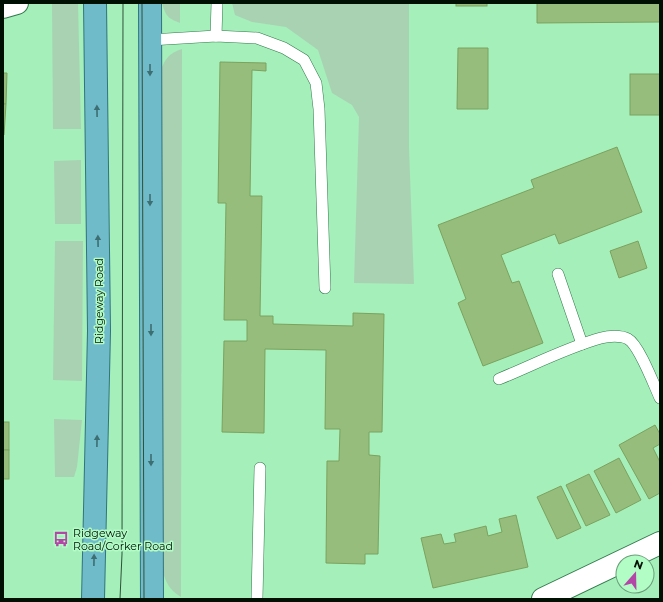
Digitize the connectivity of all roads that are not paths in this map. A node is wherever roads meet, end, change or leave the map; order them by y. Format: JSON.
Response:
{"nodes":[{"id":1,"x":17,"y":3,"type":"edge"},
{"id":2,"x":95,"y":3,"type":"edge"},
{"id":3,"x":150,"y":3,"type":"edge"},
{"id":4,"x":218,"y":3,"type":"edge"},
{"id":5,"x":3,"y":8,"type":"edge"},
{"id":6,"x":216,"y":36,"type":"junction"},
{"id":7,"x":150,"y":40,"type":"junction"},
{"id":8,"x":558,"y":274,"type":"dead end"},
{"id":9,"x":325,"y":288,"type":"dead end"},
{"id":10,"x":582,"y":344,"type":"junction"},
{"id":11,"x":499,"y":379,"type":"dead end"},
{"id":12,"x":660,"y":398,"type":"edge"},
{"id":13,"x":260,"y":468,"type":"dead end"},
{"id":14,"x":660,"y":543,"type":"edge"},
{"id":15,"x":93,"y":599,"type":"edge"},
{"id":16,"x":152,"y":599,"type":"edge"},
{"id":17,"x":257,"y":599,"type":"edge"},
{"id":18,"x":543,"y":599,"type":"edge"}],
"edges":[{"from":1,"to":5,"type":"street"},
{"from":15,"to":2,"type":"highway","name":"Ridgeway Road","one_way":true},
{"from":3,"to":7,"type":"highway"},
{"from":4,"to":6,"type":"lane"},
{"from":6,"to":7,"type":"lane"},
{"from":6,"to":9,"type":"lane"},
{"from":7,"to":16,"type":"highway","one_way":true},
{"from":8,"to":10,"type":"lane"},
{"from":10,"to":11,"type":"lane"},
{"from":10,"to":12,"type":"lane"},
{"from":13,"to":17,"type":"lane"},
{"from":14,"to":18,"type":"street"}]}
